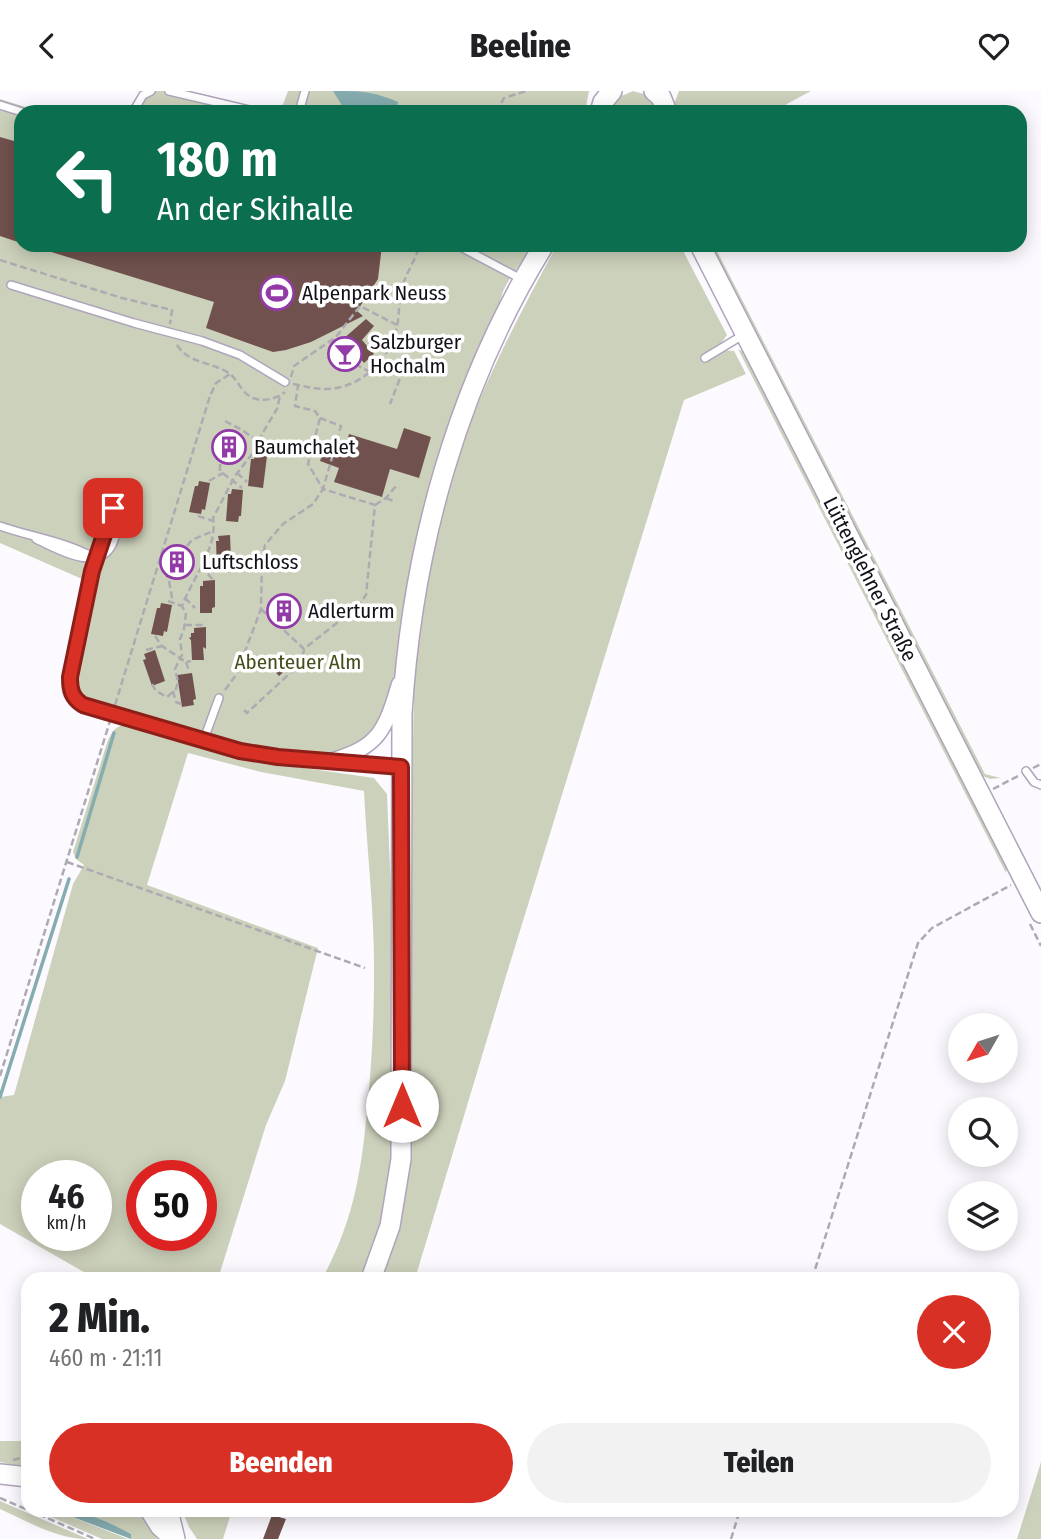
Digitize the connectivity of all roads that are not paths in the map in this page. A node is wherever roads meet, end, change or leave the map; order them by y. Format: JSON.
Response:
{"nodes":[{"id":1,"x":151,"y":91,"type":"edge"},
{"id":2,"x":169,"y":91,"type":"edge"},
{"id":3,"x":137,"y":105,"type":"edge"},
{"id":4,"x":228,"y":105,"type":"edge"},
{"id":5,"x":472,"y":252,"type":"edge"},
{"id":6,"x":540,"y":252,"type":"edge"},
{"id":7,"x":704,"y":252,"type":"edge"},
{"id":8,"x":523,"y":281,"type":"junction"},
{"id":9,"x":11,"y":285,"type":"dead end"},
{"id":10,"x":745,"y":334,"type":"junction"},
{"id":11,"x":705,"y":358,"type":"dead end"},
{"id":12,"x":287,"y":383,"type":"road end"},
{"id":13,"x":113,"y":508,"type":"dead end"},
{"id":14,"x":0,"y":526,"type":"edge"},
{"id":15,"x":97,"y":559,"type":"junction"},
{"id":16,"x":405,"y":662,"type":"junction"},
{"id":17,"x":219,"y":698,"type":"road end"},
{"id":18,"x":203,"y":741,"type":"junction"},
{"id":19,"x":330,"y":761,"type":"junction"},
{"id":20,"x":401,"y":767,"type":"junction"},
{"id":21,"x":1026,"y":771,"type":"road end"},
{"id":22,"x":1041,"y":785,"type":"edge"},
{"id":23,"x":1041,"y":913,"type":"edge"},
{"id":24,"x":374,"y":1272,"type":"edge"},
{"id":25,"x":0,"y":1474,"type":"edge"},
{"id":26,"x":21,"y":1476,"type":"edge"},
{"id":27,"x":160,"y":1517,"type":"edge"},
{"id":28,"x":174,"y":1539,"type":"edge"}],
"edges":[{"from":1,"to":3,"type":"lane"},
{"from":2,"to":4,"type":"lane"},
{"from":5,"to":8,"type":"lane"},
{"from":6,"to":8,"type":"main road"},
{"from":7,"to":10,"type":"main road","name":"Lüttenglehner Straße"},
{"from":8,"to":16,"type":"main road"},
{"from":9,"to":12,"type":"lane"},
{"from":10,"to":11,"type":"lane"},
{"from":10,"to":23,"type":"main road","name":"Lüttenglehner Straße"},
{"from":13,"to":15,"type":"lane"},
{"from":14,"to":15,"type":"lane"},
{"from":15,"to":18,"type":"lane"},
{"from":16,"to":19,"type":"street"},
{"from":16,"to":20,"type":"main road"},
{"from":17,"to":18,"type":"lane"},
{"from":18,"to":19,"type":"lane"},
{"from":19,"to":20,"type":"lane"},
{"from":20,"to":24,"type":"main road"},
{"from":21,"to":22,"type":"lane"},
{"from":25,"to":26,"type":"main road"},
{"from":27,"to":28,"type":"main road"}]}
